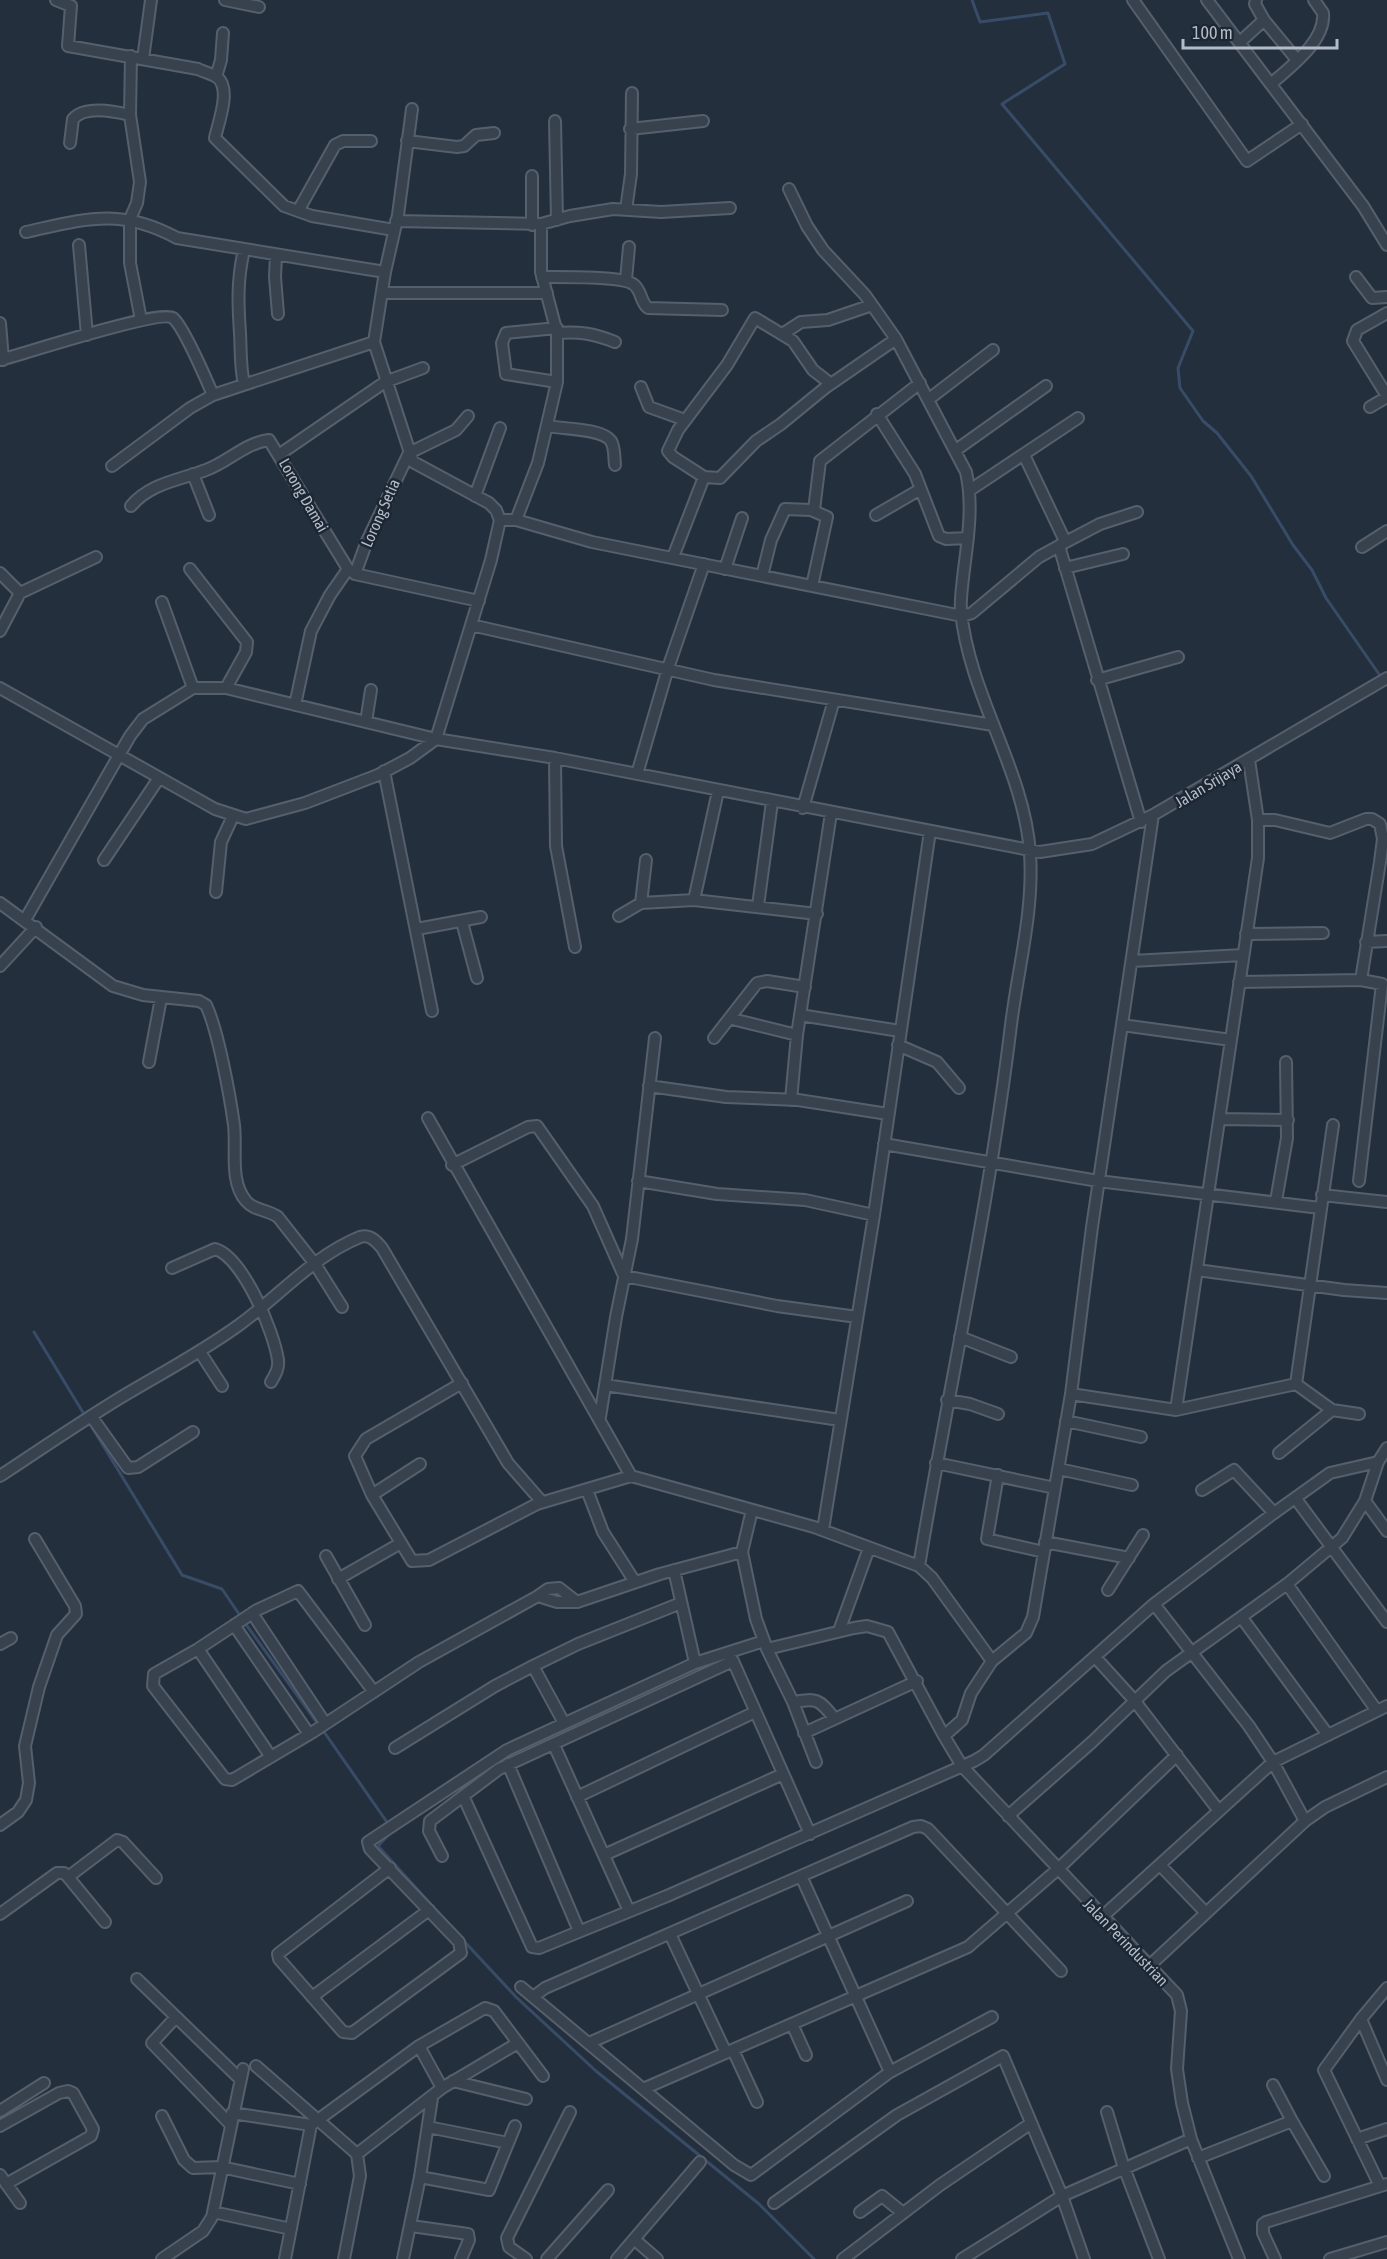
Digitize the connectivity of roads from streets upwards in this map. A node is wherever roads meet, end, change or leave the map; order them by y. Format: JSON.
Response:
{"nodes":[{"id":1,"x":56,"y":0,"type":"edge"},
{"id":2,"x":151,"y":0,"type":"edge"},
{"id":3,"x":225,"y":0,"type":"edge"},
{"id":4,"x":1133,"y":0,"type":"edge"},
{"id":5,"x":1207,"y":0,"type":"edge"},
{"id":6,"x":1256,"y":0,"type":"edge"},
{"id":7,"x":1314,"y":0,"type":"edge"},
{"id":8,"x":259,"y":7,"type":"dead end"},
{"id":9,"x":1264,"y":20,"type":"junction"},
{"id":10,"x":223,"y":33,"type":"dead end"},
{"id":11,"x":1240,"y":42,"type":"junction"},
{"id":12,"x":137,"y":57,"type":"junction"},
{"id":13,"x":1297,"y":60,"type":"junction"},
{"id":14,"x":216,"y":77,"type":"junction"},
{"id":15,"x":1271,"y":84,"type":"junction"},
{"id":16,"x":632,"y":93,"type":"dead end"},
{"id":17,"x":412,"y":109,"type":"dead end"},
{"id":18,"x":130,"y":116,"type":"junction"},
{"id":19,"x":555,"y":121,"type":"dead end"},
{"id":20,"x":704,"y":121,"type":"dead end"},
{"id":21,"x":1302,"y":124,"type":"junction"},
{"id":22,"x":630,"y":129,"type":"junction"},
{"id":23,"x":494,"y":133,"type":"dead end"},
{"id":24,"x":371,"y":141,"type":"dead end"},
{"id":25,"x":408,"y":141,"type":"junction"},
{"id":26,"x":70,"y":143,"type":"dead end"},
{"id":27,"x":532,"y":176,"type":"dead end"},
{"id":28,"x":789,"y":189,"type":"dead end"},
{"id":29,"x":730,"y":208,"type":"dead end"},
{"id":30,"x":626,"y":210,"type":"junction"},
{"id":31,"x":298,"y":211,"type":"junction"},
{"id":32,"x":130,"y":219,"type":"junction"},
{"id":33,"x":557,"y":220,"type":"junction"},
{"id":34,"x":536,"y":224,"type":"junction"},
{"id":35,"x":395,"y":226,"type":"junction"},
{"id":36,"x":26,"y":232,"type":"dead end"},
{"id":37,"x":79,"y":245,"type":"dead end"},
{"id":38,"x":1387,"y":245,"type":"edge"},
{"id":39,"x":629,"y":247,"type":"dead end"},
{"id":40,"x":244,"y":250,"type":"junction"},
{"id":41,"x":276,"y":255,"type":"junction"},
{"id":42,"x":385,"y":272,"type":"junction"},
{"id":43,"x":542,"y":277,"type":"junction"},
{"id":44,"x":1356,"y":277,"type":"dead end"},
{"id":45,"x":626,"y":280,"type":"junction"},
{"id":46,"x":382,"y":292,"type":"junction"},
{"id":47,"x":547,"y":292,"type":"junction"},
{"id":48,"x":1387,"y":297,"type":"edge"},
{"id":49,"x":872,"y":305,"type":"junction"},
{"id":50,"x":722,"y":310,"type":"dead end"},
{"id":51,"x":1387,"y":313,"type":"edge"},
{"id":52,"x":278,"y":314,"type":"dead end"},
{"id":53,"x":141,"y":320,"type":"junction"},
{"id":54,"x":0,"y":323,"type":"edge"},
{"id":55,"x":557,"y":331,"type":"junction"},
{"id":56,"x":784,"y":333,"type":"junction"},
{"id":57,"x":87,"y":335,"type":"junction"},
{"id":58,"x":896,"y":339,"type":"junction"},
{"id":59,"x":374,"y":342,"type":"junction"},
{"id":60,"x":615,"y":342,"type":"dead end"},
{"id":61,"x":993,"y":350,"type":"dead end"},
{"id":62,"x":2,"y":360,"type":"edge"},
{"id":63,"x":423,"y":368,"type":"dead end"},
{"id":64,"x":385,"y":381,"type":"junction"},
{"id":65,"x":557,"y":382,"type":"junction"},
{"id":66,"x":920,"y":383,"type":"junction"},
{"id":67,"x":244,"y":384,"type":"junction"},
{"id":68,"x":831,"y":384,"type":"junction"},
{"id":69,"x":1046,"y":386,"type":"dead end"},
{"id":70,"x":641,"y":387,"type":"dead end"},
{"id":71,"x":213,"y":395,"type":"junction"},
{"id":72,"x":1387,"y":397,"type":"edge"},
{"id":73,"x":929,"y":399,"type":"junction"},
{"id":74,"x":1370,"y":407,"type":"dead end"},
{"id":75,"x":877,"y":414,"type":"junction"},
{"id":76,"x":468,"y":417,"type":"dead end"},
{"id":77,"x":1078,"y":418,"type":"dead end"},
{"id":78,"x":685,"y":420,"type":"junction"},
{"id":79,"x":547,"y":426,"type":"junction"},
{"id":80,"x":500,"y":428,"type":"dead end"},
{"id":81,"x":956,"y":450,"type":"junction"},
{"id":82,"x":409,"y":453,"type":"junction"},
{"id":83,"x":280,"y":454,"type":"junction"},
{"id":84,"x":1024,"y":455,"type":"junction"},
{"id":85,"x":615,"y":465,"type":"dead end"},
{"id":86,"x":112,"y":466,"type":"dead end"},
{"id":87,"x":193,"y":474,"type":"junction"},
{"id":88,"x":704,"y":477,"type":"junction"},
{"id":89,"x":920,"y":490,"type":"junction"},
{"id":90,"x":970,"y":490,"type":"junction"},
{"id":91,"x":475,"y":496,"type":"junction"},
{"id":92,"x":131,"y":507,"type":"dead end"},
{"id":93,"x":814,"y":510,"type":"junction"},
{"id":94,"x":1137,"y":512,"type":"dead end"},
{"id":95,"x":876,"y":514,"type":"dead end"},
{"id":96,"x":209,"y":515,"type":"dead end"},
{"id":97,"x":742,"y":518,"type":"dead end"},
{"id":98,"x":500,"y":520,"type":"junction"},
{"id":99,"x":516,"y":520,"type":"junction"},
{"id":100,"x":1387,"y":531,"type":"edge"},
{"id":101,"x":968,"y":538,"type":"junction"},
{"id":102,"x":1062,"y":543,"type":"junction"},
{"id":103,"x":1362,"y":547,"type":"dead end"},
{"id":104,"x":1123,"y":554,"type":"dead end"},
{"id":105,"x":96,"y":557,"type":"dead end"},
{"id":106,"x":673,"y":557,"type":"junction"},
{"id":107,"x":704,"y":564,"type":"junction"},
{"id":108,"x":1065,"y":568,"type":"junction"},
{"id":109,"x":190,"y":569,"type":"dead end"},
{"id":110,"x":725,"y":569,"type":"junction"},
{"id":111,"x":352,"y":572,"type":"junction"},
{"id":112,"x":0,"y":573,"type":"edge"},
{"id":113,"x":762,"y":576,"type":"junction"},
{"id":114,"x":812,"y":586,"type":"junction"},
{"id":115,"x":20,"y":593,"type":"junction"},
{"id":116,"x":478,"y":601,"type":"junction"},
{"id":117,"x":162,"y":602,"type":"dead end"},
{"id":118,"x":962,"y":616,"type":"junction"},
{"id":119,"x":471,"y":626,"type":"junction"},
{"id":120,"x":0,"y":631,"type":"edge"},
{"id":121,"x":1178,"y":657,"type":"dead end"},
{"id":122,"x":668,"y":668,"type":"junction"},
{"id":123,"x":1387,"y":678,"type":"edge"},
{"id":124,"x":1097,"y":680,"type":"junction"},
{"id":125,"x":0,"y":688,"type":"edge"},
{"id":126,"x":193,"y":688,"type":"junction"},
{"id":127,"x":226,"y":688,"type":"junction"},
{"id":128,"x":371,"y":690,"type":"dead end"},
{"id":129,"x":834,"y":700,"type":"junction"},
{"id":130,"x":295,"y":705,"type":"junction"},
{"id":131,"x":366,"y":722,"type":"junction"},
{"id":132,"x":993,"y":725,"type":"junction"},
{"id":133,"x":436,"y":739,"type":"junction"},
{"id":134,"x":120,"y":756,"type":"junction"},
{"id":135,"x":555,"y":758,"type":"junction"},
{"id":136,"x":1249,"y":760,"type":"junction"},
{"id":137,"x":384,"y":771,"type":"junction"},
{"id":138,"x":637,"y":774,"type":"junction"},
{"id":139,"x":159,"y":778,"type":"junction"},
{"id":140,"x":718,"y":791,"type":"junction"},
{"id":141,"x":772,"y":802,"type":"junction"},
{"id":142,"x":803,"y":808,"type":"junction"},
{"id":143,"x":831,"y":813,"type":"junction"},
{"id":144,"x":233,"y":816,"type":"junction"},
{"id":145,"x":1153,"y":816,"type":"junction"},
{"id":146,"x":1258,"y":820,"type":"junction"},
{"id":147,"x":1141,"y":822,"type":"junction"},
{"id":148,"x":930,"y":831,"type":"junction"},
{"id":149,"x":1030,"y":852,"type":"junction"},
{"id":150,"x":104,"y":860,"type":"dead end"},
{"id":151,"x":646,"y":860,"type":"dead end"},
{"id":152,"x":216,"y":892,"type":"dead end"},
{"id":153,"x":694,"y":900,"type":"junction"},
{"id":154,"x":0,"y":903,"type":"edge"},
{"id":155,"x":641,"y":903,"type":"junction"},
{"id":156,"x":758,"y":906,"type":"junction"},
{"id":157,"x":817,"y":914,"type":"junction"},
{"id":158,"x":619,"y":916,"type":"dead end"},
{"id":159,"x":481,"y":917,"type":"dead end"},
{"id":160,"x":25,"y":920,"type":"junction"},
{"id":161,"x":462,"y":921,"type":"junction"},
{"id":162,"x":36,"y":927,"type":"junction"},
{"id":163,"x":417,"y":929,"type":"junction"},
{"id":164,"x":1323,"y":933,"type":"dead end"},
{"id":165,"x":1246,"y":934,"type":"junction"},
{"id":166,"x":1387,"y":941,"type":"edge"},
{"id":167,"x":1366,"y":942,"type":"junction"},
{"id":168,"x":575,"y":947,"type":"dead end"},
{"id":169,"x":1244,"y":955,"type":"junction"},
{"id":170,"x":1132,"y":961,"type":"junction"},
{"id":171,"x":0,"y":966,"type":"edge"},
{"id":172,"x":477,"y":978,"type":"dead end"},
{"id":173,"x":1361,"y":980,"type":"junction"},
{"id":174,"x":1239,"y":982,"type":"junction"},
{"id":175,"x":805,"y":987,"type":"junction"},
{"id":176,"x":161,"y":998,"type":"junction"},
{"id":177,"x":432,"y":1011,"type":"dead end"},
{"id":178,"x":800,"y":1015,"type":"junction"},
{"id":179,"x":732,"y":1019,"type":"junction"},
{"id":180,"x":1122,"y":1025,"type":"junction"},
{"id":181,"x":900,"y":1031,"type":"junction"},
{"id":182,"x":797,"y":1035,"type":"junction"},
{"id":183,"x":655,"y":1038,"type":"dead end"},
{"id":184,"x":714,"y":1038,"type":"dead end"},
{"id":185,"x":1231,"y":1040,"type":"junction"},
{"id":186,"x":898,"y":1046,"type":"junction"},
{"id":187,"x":149,"y":1062,"type":"dead end"},
{"id":188,"x":1286,"y":1062,"type":"dead end"},
{"id":189,"x":649,"y":1086,"type":"junction"},
{"id":190,"x":959,"y":1088,"type":"dead end"},
{"id":191,"x":791,"y":1100,"type":"junction"},
{"id":192,"x":888,"y":1114,"type":"junction"},
{"id":193,"x":428,"y":1119,"type":"dead end"},
{"id":194,"x":1220,"y":1119,"type":"junction"},
{"id":195,"x":1288,"y":1120,"type":"junction"},
{"id":196,"x":1334,"y":1125,"type":"dead end"},
{"id":197,"x":884,"y":1144,"type":"junction"},
{"id":198,"x":992,"y":1164,"type":"junction"},
{"id":199,"x":452,"y":1165,"type":"junction"},
{"id":200,"x":638,"y":1181,"type":"junction"},
{"id":201,"x":1098,"y":1181,"type":"junction"},
{"id":202,"x":1359,"y":1181,"type":"dead end"},
{"id":203,"x":1209,"y":1193,"type":"junction"},
{"id":204,"x":1322,"y":1195,"type":"junction"},
{"id":205,"x":1276,"y":1201,"type":"junction"},
{"id":206,"x":1387,"y":1202,"type":"edge"},
{"id":207,"x":1320,"y":1208,"type":"junction"},
{"id":208,"x":874,"y":1215,"type":"junction"},
{"id":209,"x":315,"y":1264,"type":"junction"},
{"id":210,"x":172,"y":1268,"type":"dead end"},
{"id":211,"x":1197,"y":1270,"type":"junction"},
{"id":212,"x":624,"y":1275,"type":"junction"},
{"id":213,"x":1311,"y":1285,"type":"junction"},
{"id":214,"x":1387,"y":1293,"type":"edge"},
{"id":215,"x":260,"y":1306,"type":"junction"},
{"id":216,"x":342,"y":1306,"type":"dead end"},
{"id":217,"x":857,"y":1317,"type":"junction"},
{"id":218,"x":960,"y":1338,"type":"junction"},
{"id":219,"x":200,"y":1352,"type":"junction"},
{"id":220,"x":1011,"y":1357,"type":"dead end"},
{"id":221,"x":271,"y":1382,"type":"dead end"},
{"id":222,"x":462,"y":1383,"type":"junction"},
{"id":223,"x":1296,"y":1384,"type":"junction"},
{"id":224,"x":605,"y":1385,"type":"junction"},
{"id":225,"x":222,"y":1386,"type":"dead end"},
{"id":226,"x":1071,"y":1394,"type":"junction"},
{"id":227,"x":947,"y":1400,"type":"junction"},
{"id":228,"x":1176,"y":1410,"type":"junction"},
{"id":229,"x":1332,"y":1410,"type":"junction"},
{"id":230,"x":998,"y":1414,"type":"dead end"},
{"id":231,"x":1359,"y":1414,"type":"dead end"},
{"id":232,"x":600,"y":1417,"type":"junction"},
{"id":233,"x":87,"y":1419,"type":"junction"},
{"id":234,"x":840,"y":1419,"type":"junction"},
{"id":235,"x":1066,"y":1421,"type":"junction"},
{"id":236,"x":193,"y":1432,"type":"dead end"},
{"id":237,"x":1141,"y":1437,"type":"dead end"},
{"id":238,"x":1387,"y":1448,"type":"edge"},
{"id":239,"x":1279,"y":1453,"type":"dead end"},
{"id":240,"x":1378,"y":1462,"type":"junction"},
{"id":241,"x":936,"y":1463,"type":"junction"},
{"id":242,"x":420,"y":1464,"type":"dead end"},
{"id":243,"x":1059,"y":1469,"type":"junction"},
{"id":244,"x":998,"y":1474,"type":"junction"},
{"id":245,"x":0,"y":1476,"type":"edge"},
{"id":246,"x":632,"y":1476,"type":"junction"},
{"id":247,"x":1132,"y":1485,"type":"dead end"},
{"id":248,"x":1055,"y":1488,"type":"junction"},
{"id":249,"x":587,"y":1490,"type":"junction"},
{"id":250,"x":1202,"y":1490,"type":"dead end"},
{"id":251,"x":372,"y":1495,"type":"junction"},
{"id":252,"x":1296,"y":1499,"type":"junction"},
{"id":253,"x":1365,"y":1501,"type":"junction"},
{"id":254,"x":542,"y":1502,"type":"junction"},
{"id":255,"x":752,"y":1510,"type":"junction"},
{"id":256,"x":1274,"y":1513,"type":"junction"},
{"id":257,"x":823,"y":1530,"type":"junction"},
{"id":258,"x":1387,"y":1530,"type":"edge"},
{"id":259,"x":1143,"y":1535,"type":"dead end"},
{"id":260,"x":35,"y":1539,"type":"dead end"},
{"id":261,"x":401,"y":1543,"type":"junction"},
{"id":262,"x":1045,"y":1547,"type":"junction"},
{"id":263,"x":1333,"y":1547,"type":"junction"},
{"id":264,"x":869,"y":1548,"type":"junction"},
{"id":265,"x":741,"y":1552,"type":"junction"},
{"id":266,"x":326,"y":1556,"type":"dead end"},
{"id":267,"x":1129,"y":1558,"type":"junction"},
{"id":268,"x":919,"y":1566,"type":"junction"},
{"id":269,"x":674,"y":1570,"type":"junction"},
{"id":270,"x":338,"y":1579,"type":"junction"},
{"id":271,"x":635,"y":1582,"type":"junction"},
{"id":272,"x":1287,"y":1584,"type":"junction"},
{"id":273,"x":1108,"y":1590,"type":"dead end"},
{"id":274,"x":681,"y":1603,"type":"junction"},
{"id":275,"x":1154,"y":1604,"type":"junction"},
{"id":276,"x":250,"y":1615,"type":"junction"},
{"id":277,"x":1242,"y":1618,"type":"junction"},
{"id":278,"x":1387,"y":1622,"type":"edge"},
{"id":279,"x":236,"y":1624,"type":"junction"},
{"id":280,"x":364,"y":1625,"type":"dead end"},
{"id":281,"x":839,"y":1631,"type":"junction"},
{"id":282,"x":11,"y":1638,"type":"dead end"},
{"id":283,"x":0,"y":1644,"type":"edge"},
{"id":284,"x":765,"y":1645,"type":"junction"},
{"id":285,"x":198,"y":1649,"type":"junction"},
{"id":286,"x":1191,"y":1652,"type":"junction"},
{"id":287,"x":729,"y":1657,"type":"junction"},
{"id":288,"x":1095,"y":1657,"type":"junction"},
{"id":289,"x":992,"y":1661,"type":"junction"},
{"id":290,"x":696,"y":1663,"type":"junction"},
{"id":291,"x":533,"y":1666,"type":"junction"},
{"id":292,"x":917,"y":1682,"type":"junction"},
{"id":293,"x":374,"y":1692,"type":"junction"},
{"id":294,"x":1134,"y":1700,"type":"junction"},
{"id":295,"x":793,"y":1702,"type":"junction"},
{"id":296,"x":1382,"y":1708,"type":"edge"},
{"id":297,"x":755,"y":1712,"type":"junction"},
{"id":298,"x":834,"y":1718,"type":"junction"},
{"id":299,"x":324,"y":1723,"type":"junction"},
{"id":300,"x":564,"y":1723,"type":"junction"},
{"id":301,"x":311,"y":1733,"type":"junction"},
{"id":302,"x":804,"y":1733,"type":"junction"},
{"id":303,"x":1328,"y":1735,"type":"junction"},
{"id":304,"x":944,"y":1736,"type":"junction"},
{"id":305,"x":554,"y":1745,"type":"junction"},
{"id":306,"x":395,"y":1748,"type":"dead end"},
{"id":307,"x":1177,"y":1755,"type":"junction"},
{"id":308,"x":272,"y":1757,"type":"junction"},
{"id":309,"x":816,"y":1762,"type":"dead end"},
{"id":310,"x":1273,"y":1762,"type":"junction"},
{"id":311,"x":508,"y":1764,"type":"junction"},
{"id":312,"x":962,"y":1766,"type":"junction"},
{"id":313,"x":783,"y":1774,"type":"junction"},
{"id":314,"x":1387,"y":1777,"type":"edge"},
{"id":315,"x":577,"y":1797,"type":"junction"},
{"id":316,"x":464,"y":1798,"type":"junction"},
{"id":317,"x":1219,"y":1811,"type":"junction"},
{"id":318,"x":1008,"y":1816,"type":"junction"},
{"id":319,"x":1305,"y":1821,"type":"junction"},
{"id":320,"x":0,"y":1825,"type":"edge"},
{"id":321,"x":810,"y":1834,"type":"junction"},
{"id":322,"x":604,"y":1855,"type":"junction"},
{"id":323,"x":442,"y":1856,"type":"dead end"},
{"id":324,"x":1160,"y":1865,"type":"junction"},
{"id":325,"x":390,"y":1868,"type":"junction"},
{"id":326,"x":1058,"y":1869,"type":"junction"},
{"id":327,"x":801,"y":1876,"type":"junction"},
{"id":328,"x":68,"y":1877,"type":"junction"},
{"id":329,"x":156,"y":1878,"type":"dead end"},
{"id":330,"x":907,"y":1901,"type":"dead end"},
{"id":331,"x":429,"y":1910,"type":"junction"},
{"id":332,"x":629,"y":1911,"type":"junction"},
{"id":333,"x":1206,"y":1913,"type":"junction"},
{"id":334,"x":0,"y":1914,"type":"edge"},
{"id":335,"x":1009,"y":1914,"type":"junction"},
{"id":336,"x":1102,"y":1917,"type":"junction"},
{"id":337,"x":105,"y":1922,"type":"dead end"},
{"id":338,"x":579,"y":1931,"type":"junction"},
{"id":339,"x":670,"y":1934,"type":"junction"},
{"id":340,"x":827,"y":1935,"type":"junction"},
{"id":341,"x":1148,"y":1967,"type":"junction"},
{"id":342,"x":1060,"y":1971,"type":"dead end"},
{"id":343,"x":137,"y":1979,"type":"dead end"},
{"id":344,"x":521,"y":1988,"type":"dead end"},
{"id":345,"x":1387,"y":1989,"type":"edge"},
{"id":346,"x":698,"y":1993,"type":"junction"},
{"id":347,"x":312,"y":1997,"type":"junction"},
{"id":348,"x":533,"y":1997,"type":"junction"},
{"id":349,"x":855,"y":1997,"type":"junction"},
{"id":350,"x":176,"y":2017,"type":"junction"},
{"id":351,"x":992,"y":2017,"type":"dead end"},
{"id":352,"x":1361,"y":2019,"type":"junction"},
{"id":353,"x":792,"y":2024,"type":"junction"},
{"id":354,"x":518,"y":2043,"type":"junction"},
{"id":355,"x":589,"y":2043,"type":"junction"},
{"id":356,"x":419,"y":2046,"type":"junction"},
{"id":357,"x":730,"y":2052,"type":"junction"},
{"id":358,"x":806,"y":2055,"type":"dead end"},
{"id":359,"x":256,"y":2066,"type":"dead end"},
{"id":360,"x":890,"y":2072,"type":"junction"},
{"id":361,"x":543,"y":2076,"type":"dead end"},
{"id":362,"x":1387,"y":2080,"type":"edge"},
{"id":363,"x":453,"y":2081,"type":"junction"},
{"id":364,"x":44,"y":2083,"type":"dead end"},
{"id":365,"x":1273,"y":2085,"type":"dead end"},
{"id":366,"x":442,"y":2088,"type":"junction"},
{"id":367,"x":643,"y":2090,"type":"junction"},
{"id":368,"x":432,"y":2098,"type":"junction"},
{"id":369,"x":526,"y":2099,"type":"dead end"},
{"id":370,"x":757,"y":2102,"type":"dead end"},
{"id":371,"x":0,"y":2111,"type":"edge"},
{"id":372,"x":570,"y":2112,"type":"dead end"},
{"id":373,"x":1107,"y":2112,"type":"dead end"},
{"id":374,"x":162,"y":2116,"type":"dead end"},
{"id":375,"x":231,"y":2119,"type":"junction"},
{"id":376,"x":1292,"y":2121,"type":"junction"},
{"id":377,"x":316,"y":2122,"type":"junction"},
{"id":378,"x":1030,"y":2124,"type":"junction"},
{"id":379,"x":0,"y":2126,"type":"edge"},
{"id":380,"x":516,"y":2126,"type":"dead end"},
{"id":381,"x":428,"y":2127,"type":"junction"},
{"id":382,"x":1387,"y":2129,"type":"edge"},
{"id":383,"x":1191,"y":2139,"type":"junction"},
{"id":384,"x":1358,"y":2139,"type":"junction"},
{"id":385,"x":508,"y":2143,"type":"junction"},
{"id":386,"x":357,"y":2154,"type":"junction"},
{"id":387,"x":1198,"y":2158,"type":"junction"},
{"id":388,"x":700,"y":2162,"type":"dead end"},
{"id":389,"x":222,"y":2168,"type":"junction"},
{"id":390,"x":1125,"y":2168,"type":"junction"},
{"id":391,"x":1324,"y":2176,"type":"dead end"},
{"id":392,"x":420,"y":2177,"type":"junction"},
{"id":393,"x":3,"y":2180,"type":"edge"},
{"id":394,"x":300,"y":2184,"type":"junction"},
{"id":395,"x":1384,"y":2185,"type":"edge"},
{"id":396,"x":608,"y":2190,"type":"dead end"},
{"id":397,"x":1062,"y":2196,"type":"junction"},
{"id":398,"x":20,"y":2203,"type":"dead end"},
{"id":399,"x":774,"y":2203,"type":"dead end"},
{"id":400,"x":213,"y":2212,"type":"junction"},
{"id":401,"x":860,"y":2212,"type":"dead end"},
{"id":402,"x":903,"y":2213,"type":"junction"},
{"id":403,"x":411,"y":2226,"type":"junction"},
{"id":404,"x":291,"y":2229,"type":"junction"},
{"id":405,"x":634,"y":2239,"type":"junction"},
{"id":406,"x":1387,"y":2242,"type":"edge"},
{"id":407,"x":162,"y":2259,"type":"edge"},
{"id":408,"x":285,"y":2259,"type":"edge"},
{"id":409,"x":344,"y":2259,"type":"edge"},
{"id":410,"x":403,"y":2259,"type":"edge"},
{"id":411,"x":461,"y":2259,"type":"edge"},
{"id":412,"x":526,"y":2259,"type":"edge"},
{"id":413,"x":547,"y":2259,"type":"edge"},
{"id":414,"x":617,"y":2259,"type":"edge"},
{"id":415,"x":657,"y":2259,"type":"edge"},
{"id":416,"x":843,"y":2259,"type":"edge"},
{"id":417,"x":962,"y":2259,"type":"edge"},
{"id":418,"x":1084,"y":2259,"type":"edge"},
{"id":419,"x":1159,"y":2259,"type":"edge"},
{"id":420,"x":1237,"y":2259,"type":"edge"},
{"id":421,"x":1275,"y":2259,"type":"edge"},
{"id":422,"x":1330,"y":2259,"type":"edge"}],
"edges":[{"from":1,"to":12,"type":"street"},
{"from":2,"to":12,"type":"street"},
{"from":3,"to":8,"type":"street"},
{"from":4,"to":21,"type":"street"},
{"from":5,"to":11,"type":"street"},
{"from":6,"to":9,"type":"street"},
{"from":7,"to":13,"type":"street"},
{"from":9,"to":11,"type":"street"},
{"from":9,"to":13,"type":"street"},
{"from":10,"to":14,"type":"street"},
{"from":11,"to":15,"type":"street"},
{"from":12,"to":14,"type":"street"},
{"from":12,"to":18,"type":"street"},
{"from":13,"to":15,"type":"street"},
{"from":14,"to":31,"type":"street"},
{"from":15,"to":21,"type":"street"},
{"from":16,"to":22,"type":"street"},
{"from":17,"to":25,"type":"street"},
{"from":18,"to":26,"type":"street"},
{"from":18,"to":32,"type":"street"},
{"from":19,"to":33,"type":"street"},
{"from":20,"to":22,"type":"street"},
{"from":21,"to":38,"type":"street"},
{"from":22,"to":30,"type":"street"},
{"from":23,"to":25,"type":"street"},
{"from":24,"to":31,"type":"street"},
{"from":25,"to":35,"type":"street"},
{"from":27,"to":34,"type":"street"},
{"from":28,"to":49,"type":"street"},
{"from":29,"to":30,"type":"street"},
{"from":30,"to":33,"type":"street"},
{"from":31,"to":35,"type":"street"},
{"from":32,"to":36,"type":"street"},
{"from":32,"to":40,"type":"street"},
{"from":32,"to":53,"type":"street"},
{"from":33,"to":34,"type":"street"},
{"from":34,"to":35,"type":"street"},
{"from":34,"to":43,"type":"street"},
{"from":35,"to":42,"type":"street"},
{"from":37,"to":57,"type":"street"},
{"from":39,"to":45,"type":"street"},
{"from":40,"to":41,"type":"street"},
{"from":40,"to":67,"type":"street"},
{"from":41,"to":42,"type":"street"},
{"from":41,"to":52,"type":"street"},
{"from":42,"to":46,"type":"street"},
{"from":43,"to":45,"type":"street"},
{"from":43,"to":47,"type":"street"},
{"from":44,"to":48,"type":"street"},
{"from":45,"to":50,"type":"street"},
{"from":46,"to":47,"type":"street"},
{"from":46,"to":59,"type":"street"},
{"from":47,"to":55,"type":"street"},
{"from":49,"to":56,"type":"street"},
{"from":49,"to":58,"type":"street"},
{"from":51,"to":72,"type":"street"},
{"from":53,"to":57,"type":"street"},
{"from":53,"to":71,"type":"street"},
{"from":54,"to":62,"type":"street"},
{"from":55,"to":60,"type":"street"},
{"from":55,"to":65,"type":"street"},
{"from":55,"to":65,"type":"street"},
{"from":56,"to":68,"type":"street"},
{"from":56,"to":78,"type":"street"},
{"from":57,"to":62,"type":"street"},
{"from":58,"to":66,"type":"street"},
{"from":58,"to":68,"type":"street"},
{"from":59,"to":64,"type":"street"},
{"from":59,"to":67,"type":"street"},
{"from":61,"to":73,"type":"street"},
{"from":63,"to":64,"type":"street"},
{"from":64,"to":82,"type":"street"},
{"from":64,"to":83,"type":"street"},
{"from":65,"to":79,"type":"street"},
{"from":66,"to":73,"type":"street"},
{"from":66,"to":75,"type":"street"},
{"from":67,"to":71,"type":"street"},
{"from":68,"to":88,"type":"street"},
{"from":69,"to":81,"type":"street"},
{"from":70,"to":78,"type":"street"},
{"from":71,"to":86,"type":"street"},
{"from":72,"to":74,"type":"street"},
{"from":73,"to":81,"type":"street"},
{"from":75,"to":89,"type":"street"},
{"from":75,"to":93,"type":"street"},
{"from":76,"to":82,"type":"street"},
{"from":77,"to":84,"type":"street"},
{"from":78,"to":88,"type":"street"},
{"from":79,"to":85,"type":"street"},
{"from":79,"to":99,"type":"street"},
{"from":80,"to":91,"type":"street"},
{"from":81,"to":90,"type":"street"},
{"from":82,"to":91,"type":"street"},
{"from":82,"to":111,"type":"street","name":"Lorong Setia"},
{"from":83,"to":87,"type":"street","name":"Lorong Damai"},
{"from":83,"to":111,"type":"street","name":"Lorong Damai"},
{"from":84,"to":90,"type":"street"},
{"from":84,"to":102,"type":"street"},
{"from":87,"to":92,"type":"street","name":"Lorong Damai"},
{"from":87,"to":96,"type":"street"},
{"from":88,"to":106,"type":"street"},
{"from":89,"to":95,"type":"street"},
{"from":89,"to":101,"type":"street"},
{"from":90,"to":101,"type":"street"},
{"from":91,"to":98,"type":"street"},
{"from":93,"to":113,"type":"street"},
{"from":93,"to":114,"type":"street"},
{"from":94,"to":102,"type":"street"},
{"from":97,"to":110,"type":"street"},
{"from":98,"to":99,"type":"street"},
{"from":98,"to":116,"type":"street"},
{"from":99,"to":106,"type":"street"},
{"from":100,"to":103,"type":"street"},
{"from":101,"to":118,"type":"street"},
{"from":102,"to":108,"type":"street"},
{"from":102,"to":118,"type":"street"},
{"from":104,"to":108,"type":"street"},
{"from":105,"to":115,"type":"street"},
{"from":106,"to":107,"type":"street"},
{"from":107,"to":110,"type":"street"},
{"from":107,"to":122,"type":"street"},
{"from":108,"to":124,"type":"street"},
{"from":109,"to":127,"type":"street"},
{"from":110,"to":113,"type":"street"},
{"from":111,"to":116,"type":"street"},
{"from":111,"to":130,"type":"street","name":"Lorong Setia"},
{"from":112,"to":115,"type":"street"},
{"from":113,"to":114,"type":"street"},
{"from":114,"to":118,"type":"street"},
{"from":115,"to":120,"type":"street"},
{"from":116,"to":119,"type":"street"},
{"from":117,"to":126,"type":"street"},
{"from":118,"to":132,"type":"street"},
{"from":119,"to":122,"type":"street"},
{"from":119,"to":133,"type":"street"},
{"from":121,"to":124,"type":"street"},
{"from":122,"to":129,"type":"street"},
{"from":122,"to":138,"type":"street"},
{"from":123,"to":136,"type":"street","name":"Jalan Srijaya"},
{"from":124,"to":147,"type":"street"},
{"from":125,"to":134,"type":"street"},
{"from":126,"to":127,"type":"street","name":"Jalan Srijaya"},
{"from":126,"to":134,"type":"street"},
{"from":127,"to":130,"type":"street","name":"Jalan Srijaya"},
{"from":128,"to":131,"type":"street"},
{"from":129,"to":132,"type":"street"},
{"from":129,"to":142,"type":"street"},
{"from":130,"to":131,"type":"street","name":"Jalan Srijaya"},
{"from":131,"to":133,"type":"street","name":"Jalan Srijaya"},
{"from":132,"to":149,"type":"street"},
{"from":133,"to":135,"type":"street","name":"Jalan Srijaya"},
{"from":133,"to":137,"type":"street"},
{"from":134,"to":139,"type":"street"},
{"from":134,"to":160,"type":"street"},
{"from":135,"to":138,"type":"street","name":"Jalan Srijaya"},
{"from":135,"to":168,"type":"street"},
{"from":136,"to":145,"type":"street","name":"Jalan Srijaya"},
{"from":136,"to":146,"type":"street"},
{"from":137,"to":144,"type":"street"},
{"from":137,"to":163,"type":"street"},
{"from":138,"to":140,"type":"street","name":"Jalan Srijaya"},
{"from":139,"to":144,"type":"street"},
{"from":139,"to":150,"type":"street"},
{"from":140,"to":141,"type":"street","name":"Jalan Srijaya"},
{"from":140,"to":153,"type":"street"},
{"from":141,"to":142,"type":"street","name":"Jalan Srijaya"},
{"from":141,"to":156,"type":"street"},
{"from":142,"to":143,"type":"street","name":"Jalan Srijaya"},
{"from":143,"to":148,"type":"street","name":"Jalan Srijaya"},
{"from":143,"to":157,"type":"street"},
{"from":144,"to":152,"type":"street"},
{"from":145,"to":147,"type":"street","name":"Jalan Srijaya"},
{"from":145,"to":170,"type":"street"},
{"from":146,"to":165,"type":"street"},
{"from":146,"to":167,"type":"street"},
{"from":147,"to":149,"type":"street","name":"Jalan Srijaya"},
{"from":148,"to":149,"type":"street","name":"Jalan Srijaya"},
{"from":148,"to":181,"type":"street"},
{"from":149,"to":198,"type":"street"},
{"from":151,"to":155,"type":"street"},
{"from":153,"to":155,"type":"street"},
{"from":153,"to":156,"type":"street"},
{"from":154,"to":160,"type":"street"},
{"from":155,"to":158,"type":"street"},
{"from":156,"to":157,"type":"street"},
{"from":157,"to":175,"type":"street"},
{"from":159,"to":161,"type":"street"},
{"from":160,"to":162,"type":"street"},
{"from":161,"to":163,"type":"street"},
{"from":161,"to":172,"type":"street"},
{"from":162,"to":171,"type":"street"},
{"from":162,"to":176,"type":"street"},
{"from":163,"to":177,"type":"street"},
{"from":164,"to":165,"type":"street"},
{"from":165,"to":169,"type":"street"},
{"from":166,"to":167,"type":"street"},
{"from":167,"to":173,"type":"street"},
{"from":169,"to":170,"type":"street"},
{"from":169,"to":174,"type":"street"},
{"from":170,"to":180,"type":"street"},
{"from":173,"to":174,"type":"street"},
{"from":173,"to":202,"type":"street"},
{"from":174,"to":185,"type":"street"},
{"from":175,"to":178,"type":"street"},
{"from":175,"to":179,"type":"street"},
{"from":176,"to":187,"type":"street"},
{"from":176,"to":209,"type":"street"},
{"from":178,"to":181,"type":"street"},
{"from":178,"to":182,"type":"street"},
{"from":179,"to":182,"type":"street"},
{"from":179,"to":184,"type":"street"},
{"from":180,"to":185,"type":"street"},
{"from":180,"to":201,"type":"street"},
{"from":181,"to":186,"type":"street"},
{"from":182,"to":191,"type":"street"},
{"from":183,"to":189,"type":"street"},
{"from":185,"to":194,"type":"street"},
{"from":186,"to":190,"type":"street"},
{"from":186,"to":192,"type":"street"},
{"from":188,"to":195,"type":"street"},
{"from":189,"to":191,"type":"street"},
{"from":189,"to":200,"type":"street"},
{"from":191,"to":192,"type":"street"},
{"from":192,"to":197,"type":"street"},
{"from":193,"to":199,"type":"street"},
{"from":194,"to":195,"type":"street"},
{"from":194,"to":203,"type":"street"},
{"from":195,"to":205,"type":"street"},
{"from":196,"to":204,"type":"street"},
{"from":197,"to":198,"type":"street"},
{"from":197,"to":208,"type":"street"},
{"from":198,"to":201,"type":"street"},
{"from":198,"to":218,"type":"street"},
{"from":199,"to":212,"type":"street"},
{"from":199,"to":232,"type":"street"},
{"from":200,"to":208,"type":"street"},
{"from":200,"to":212,"type":"street"},
{"from":201,"to":203,"type":"street"},
{"from":201,"to":226,"type":"street"},
{"from":203,"to":205,"type":"street"},
{"from":203,"to":211,"type":"street"},
{"from":204,"to":206,"type":"street"},
{"from":204,"to":207,"type":"street"},
{"from":205,"to":207,"type":"street"},
{"from":207,"to":213,"type":"street"},
{"from":208,"to":217,"type":"street"},
{"from":209,"to":215,"type":"street"},
{"from":209,"to":216,"type":"street"},
{"from":209,"to":222,"type":"street"},
{"from":210,"to":215,"type":"street"},
{"from":211,"to":213,"type":"street"},
{"from":211,"to":228,"type":"street"},
{"from":212,"to":217,"type":"street"},
{"from":212,"to":224,"type":"street"},
{"from":213,"to":214,"type":"street"},
{"from":213,"to":223,"type":"street"},
{"from":215,"to":219,"type":"street"},
{"from":215,"to":221,"type":"street"},
{"from":217,"to":234,"type":"street"},
{"from":218,"to":220,"type":"street"},
{"from":218,"to":227,"type":"street"},
{"from":219,"to":225,"type":"street"},
{"from":219,"to":233,"type":"street"},
{"from":222,"to":251,"type":"street"},
{"from":222,"to":254,"type":"street"},
{"from":223,"to":228,"type":"street"},
{"from":223,"to":229,"type":"street"},
{"from":224,"to":232,"type":"street"},
{"from":224,"to":234,"type":"street"},
{"from":226,"to":228,"type":"street"},
{"from":226,"to":235,"type":"street"},
{"from":227,"to":230,"type":"street"},
{"from":227,"to":241,"type":"street"},
{"from":229,"to":231,"type":"street"},
{"from":229,"to":239,"type":"street"},
{"from":232,"to":246,"type":"street"},
{"from":233,"to":236,"type":"street"},
{"from":233,"to":245,"type":"street"},
{"from":234,"to":257,"type":"street"},
{"from":235,"to":237,"type":"street"},
{"from":235,"to":243,"type":"street"},
{"from":238,"to":240,"type":"street"},
{"from":240,"to":252,"type":"street"},
{"from":240,"to":253,"type":"street"},
{"from":241,"to":244,"type":"street"},
{"from":241,"to":268,"type":"street"},
{"from":242,"to":251,"type":"street"},
{"from":243,"to":247,"type":"street"},
{"from":243,"to":248,"type":"street"},
{"from":244,"to":248,"type":"street"},
{"from":244,"to":262,"type":"street"},
{"from":246,"to":249,"type":"street"},
{"from":246,"to":255,"type":"street"},
{"from":248,"to":262,"type":"street"},
{"from":249,"to":254,"type":"street"},
{"from":249,"to":271,"type":"street"},
{"from":250,"to":256,"type":"street"},
{"from":251,"to":261,"type":"street"},
{"from":252,"to":256,"type":"street"},
{"from":252,"to":263,"type":"street"},
{"from":253,"to":258,"type":"street"},
{"from":253,"to":263,"type":"street"},
{"from":254,"to":261,"type":"street"},
{"from":255,"to":257,"type":"street"},
{"from":255,"to":265,"type":"street"},
{"from":256,"to":275,"type":"street"},
{"from":257,"to":264,"type":"street"},
{"from":259,"to":267,"type":"street"},
{"from":260,"to":320,"type":"street"},
{"from":261,"to":270,"type":"street"},
{"from":262,"to":267,"type":"street"},
{"from":262,"to":289,"type":"street"},
{"from":263,"to":272,"type":"street"},
{"from":263,"to":278,"type":"street"},
{"from":264,"to":268,"type":"street"},
{"from":264,"to":281,"type":"street"},
{"from":265,"to":269,"type":"street"},
{"from":265,"to":284,"type":"street"},
{"from":266,"to":270,"type":"street"},
{"from":267,"to":273,"type":"street"},
{"from":268,"to":289,"type":"street"},
{"from":269,"to":271,"type":"street"},
{"from":269,"to":274,"type":"street"},
{"from":270,"to":280,"type":"street"},
{"from":271,"to":293,"type":"street"},
{"from":272,"to":277,"type":"street"},
{"from":272,"to":296,"type":"street"},
{"from":274,"to":290,"type":"street"},
{"from":274,"to":291,"type":"street"},
{"from":275,"to":286,"type":"street"},
{"from":275,"to":288,"type":"street"},
{"from":276,"to":279,"type":"street"},
{"from":276,"to":293,"type":"street"},
{"from":276,"to":299,"type":"street"},
{"from":277,"to":286,"type":"street"},
{"from":277,"to":303,"type":"street"},
{"from":279,"to":285,"type":"street"},
{"from":279,"to":301,"type":"street"},
{"from":281,"to":284,"type":"street","name":"Jalan Perindustrian"},
{"from":281,"to":292,"type":"street","name":"Jalan Perindustrian"},
{"from":282,"to":283,"type":"street"},
{"from":284,"to":287,"type":"street","name":"Jalan Perindustrian"},
{"from":284,"to":295,"type":"street"},
{"from":285,"to":308,"type":"street"},
{"from":285,"to":308,"type":"street"},
{"from":286,"to":294,"type":"street"},
{"from":286,"to":310,"type":"street"},
{"from":287,"to":290,"type":"street"},
{"from":287,"to":297,"type":"street"},
{"from":287,"to":305,"type":"street"},
{"from":288,"to":294,"type":"street"},
{"from":288,"to":312,"type":"street"},
{"from":289,"to":304,"type":"street"},
{"from":290,"to":300,"type":"street"},
{"from":291,"to":300,"type":"street"},
{"from":291,"to":306,"type":"street"},
{"from":292,"to":298,"type":"street"},
{"from":292,"to":304,"type":"street","name":"Jalan Perindustrian"},
{"from":293,"to":299,"type":"street"},
{"from":294,"to":307,"type":"street"},
{"from":294,"to":318,"type":"street"},
{"from":295,"to":298,"type":"street"},
{"from":295,"to":302,"type":"street"},
{"from":296,"to":303,"type":"street"},
{"from":297,"to":313,"type":"street"},
{"from":297,"to":315,"type":"street"},
{"from":298,"to":302,"type":"street"},
{"from":299,"to":301,"type":"street"},
{"from":300,"to":325,"type":"street"},
{"from":301,"to":308,"type":"street"},
{"from":302,"to":309,"type":"street"},
{"from":303,"to":310,"type":"street"},
{"from":304,"to":312,"type":"street","name":"Jalan Perindustrian"},
{"from":305,"to":311,"type":"street"},
{"from":305,"to":315,"type":"street"},
{"from":307,"to":317,"type":"street"},
{"from":307,"to":326,"type":"street"},
{"from":310,"to":317,"type":"street"},
{"from":310,"to":319,"type":"street"},
{"from":311,"to":316,"type":"street"},
{"from":311,"to":338,"type":"street"},
{"from":312,"to":318,"type":"street","name":"Jalan Perindustrian"},
{"from":312,"to":321,"type":"street"},
{"from":313,"to":321,"type":"street"},
{"from":313,"to":322,"type":"street"},
{"from":314,"to":319,"type":"street"},
{"from":315,"to":322,"type":"street"},
{"from":316,"to":323,"type":"street"},
{"from":316,"to":338,"type":"street"},
{"from":317,"to":324,"type":"street"},
{"from":318,"to":326,"type":"street","name":"Jalan Perindustrian"},
{"from":319,"to":333,"type":"street"},
{"from":321,"to":332,"type":"street"},
{"from":322,"to":332,"type":"street"},
{"from":324,"to":333,"type":"street"},
{"from":324,"to":336,"type":"street"},
{"from":325,"to":331,"type":"street"},
{"from":325,"to":347,"type":"street"},
{"from":326,"to":335,"type":"street"},
{"from":326,"to":336,"type":"street","name":"Jalan Perindustrian"},
{"from":327,"to":335,"type":"street"},
{"from":327,"to":339,"type":"street"},
{"from":327,"to":340,"type":"street"},
{"from":328,"to":329,"type":"street"},
{"from":328,"to":334,"type":"street"},
{"from":328,"to":337,"type":"street"},
{"from":330,"to":340,"type":"street"},
{"from":331,"to":347,"type":"street"},
{"from":331,"to":347,"type":"street"},
{"from":332,"to":338,"type":"street"},
{"from":333,"to":341,"type":"street"},
{"from":335,"to":342,"type":"street"},
{"from":335,"to":349,"type":"street"},
{"from":336,"to":341,"type":"street","name":"Jalan Perindustrian"},
{"from":339,"to":346,"type":"street"},
{"from":339,"to":348,"type":"street"},
{"from":340,"to":346,"type":"street"},
{"from":340,"to":349,"type":"street"},
{"from":341,"to":383,"type":"street","name":"Jalan Perindustrian"},
{"from":343,"to":350,"type":"street"},
{"from":344,"to":348,"type":"street"},
{"from":345,"to":352,"type":"street"},
{"from":346,"to":355,"type":"street"},
{"from":346,"to":357,"type":"street"},
{"from":348,"to":355,"type":"street"},
{"from":349,"to":353,"type":"street"},
{"from":349,"to":360,"type":"street"},
{"from":350,"to":375,"type":"street"},
{"from":350,"to":375,"type":"street"},
{"from":351,"to":360,"type":"street"},
{"from":352,"to":362,"type":"street"},
{"from":352,"to":384,"type":"street"},
{"from":353,"to":357,"type":"street"},
{"from":353,"to":358,"type":"street"},
{"from":354,"to":356,"type":"street"},
{"from":354,"to":361,"type":"street"},
{"from":354,"to":363,"type":"street"},
{"from":355,"to":367,"type":"street"},
{"from":356,"to":366,"type":"street"},
{"from":356,"to":377,"type":"street"},
{"from":357,"to":367,"type":"street"},
{"from":357,"to":370,"type":"street"},
{"from":359,"to":377,"type":"street"},
{"from":360,"to":367,"type":"street"},
{"from":363,"to":366,"type":"street"},
{"from":363,"to":369,"type":"street"},
{"from":364,"to":371,"type":"street"},
{"from":365,"to":376,"type":"street"},
{"from":366,"to":368,"type":"street"},
{"from":368,"to":381,"type":"street"},
{"from":368,"to":386,"type":"street"},
{"from":372,"to":412,"type":"street"},
{"from":373,"to":390,"type":"street"},
{"from":374,"to":389,"type":"street"},
{"from":375,"to":377,"type":"street"},
{"from":375,"to":389,"type":"street"},
{"from":376,"to":387,"type":"street"},
{"from":376,"to":391,"type":"street"},
{"from":377,"to":386,"type":"street"},
{"from":377,"to":394,"type":"street"},
{"from":378,"to":397,"type":"street"},
{"from":378,"to":399,"type":"street"},
{"from":378,"to":402,"type":"street"},
{"from":379,"to":393,"type":"street"},
{"from":380,"to":385,"type":"street"},
{"from":381,"to":385,"type":"street"},
{"from":381,"to":392,"type":"street"},
{"from":382,"to":384,"type":"street"},
{"from":383,"to":387,"type":"street","name":"Jalan Perindustrian"},
{"from":383,"to":390,"type":"street"},
{"from":384,"to":395,"type":"street"},
{"from":385,"to":392,"type":"street"},
{"from":386,"to":409,"type":"street"},
{"from":387,"to":420,"type":"street","name":"Jalan Perindustrian"},
{"from":388,"to":405,"type":"street"},
{"from":389,"to":394,"type":"street"},
{"from":389,"to":400,"type":"street"},
{"from":390,"to":397,"type":"street"},
{"from":390,"to":419,"type":"street"},
{"from":392,"to":403,"type":"street"},
{"from":393,"to":398,"type":"street"},
{"from":394,"to":404,"type":"street"},
{"from":395,"to":421,"type":"street"},
{"from":396,"to":413,"type":"street"},
{"from":397,"to":417,"type":"street"},
{"from":397,"to":418,"type":"street"},
{"from":400,"to":404,"type":"street"},
{"from":400,"to":407,"type":"street"},
{"from":401,"to":402,"type":"street"},
{"from":402,"to":416,"type":"street"},
{"from":403,"to":410,"type":"street"},
{"from":403,"to":411,"type":"street"},
{"from":404,"to":408,"type":"street"},
{"from":405,"to":414,"type":"street"},
{"from":405,"to":415,"type":"street"},
{"from":406,"to":422,"type":"street"}]}
